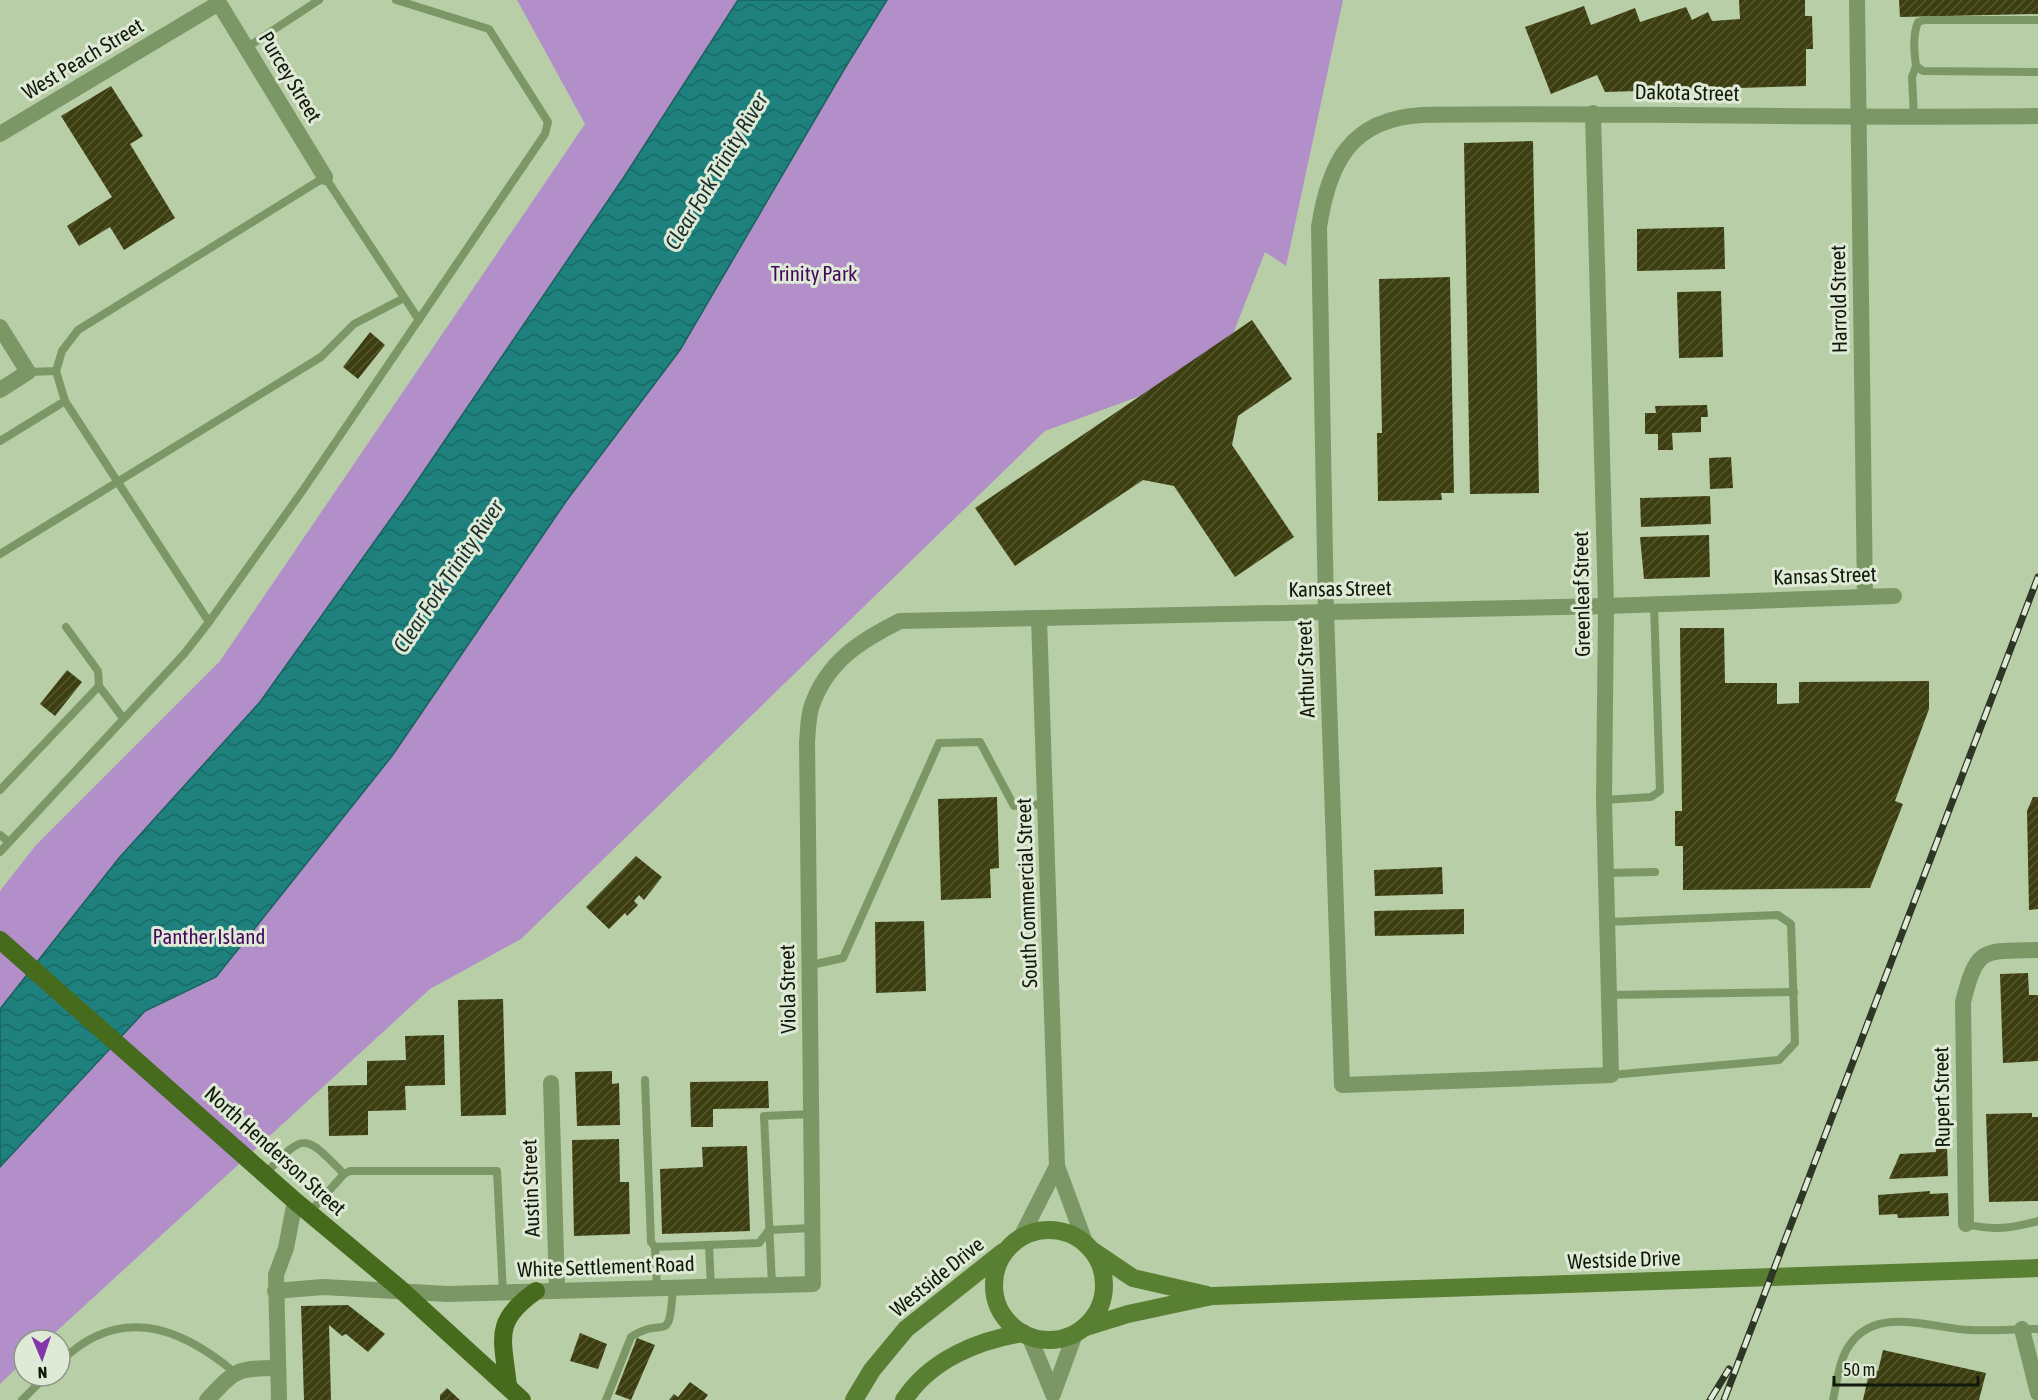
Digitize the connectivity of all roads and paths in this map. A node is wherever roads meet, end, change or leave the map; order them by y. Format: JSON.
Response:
{"nodes":[{"id":1,"x":319,"y":0,"type":"edge"},
{"id":2,"x":396,"y":0,"type":"edge"},
{"id":3,"x":1857,"y":0,"type":"edge"},
{"id":4,"x":218,"y":1,"type":"edge"},
{"id":5,"x":2038,"y":20,"type":"edge"},
{"id":6,"x":246,"y":48,"type":"junction"},
{"id":7,"x":1916,"y":66,"type":"junction"},
{"id":8,"x":2038,"y":72,"type":"edge"},
{"id":9,"x":1593,"y":113,"type":"junction"},
{"id":10,"x":2038,"y":116,"type":"edge"},
{"id":11,"x":1914,"y":118,"type":"junction"},
{"id":12,"x":1860,"y":119,"type":"junction"},
{"id":13,"x":0,"y":135,"type":"edge"},
{"id":14,"x":1344,"y":149,"type":"joint"},
{"id":15,"x":326,"y":177,"type":"junction"},
{"id":16,"x":405,"y":298,"type":"junction"},
{"id":17,"x":419,"y":320,"type":"junction"},
{"id":18,"x":0,"y":327,"type":"edge"},
{"id":19,"x":56,"y":371,"type":"junction"},
{"id":20,"x":28,"y":372,"type":"junction"},
{"id":21,"x":0,"y":390,"type":"edge"},
{"id":22,"x":65,"y":401,"type":"junction"},
{"id":23,"x":0,"y":441,"type":"edge"},
{"id":24,"x":117,"y":482,"type":"junction"},
{"id":25,"x":0,"y":554,"type":"edge"},
{"id":26,"x":1894,"y":596,"type":"dead end"},
{"id":27,"x":1865,"y":597,"type":"junction"},
{"id":28,"x":1654,"y":604,"type":"junction"},
{"id":29,"x":1606,"y":606,"type":"junction"},
{"id":30,"x":1326,"y":611,"type":"junction"},
{"id":31,"x":1039,"y":618,"type":"junction"},
{"id":32,"x":208,"y":622,"type":"junction"},
{"id":33,"x":66,"y":627,"type":"dead end"},
{"id":34,"x":99,"y":686,"type":"junction"},
{"id":35,"x":817,"y":695,"type":"joint"},
{"id":36,"x":123,"y":718,"type":"junction"},
{"id":37,"x":0,"y":790,"type":"edge"},
{"id":38,"x":1604,"y":800,"type":"junction"},
{"id":39,"x":1047,"y":804,"type":"junction"},
{"id":40,"x":0,"y":835,"type":"edge"},
{"id":41,"x":9,"y":842,"type":"junction"},
{"id":42,"x":0,"y":852,"type":"edge"},
{"id":43,"x":1655,"y":872,"type":"dead end"},
{"id":44,"x":1606,"y":873,"type":"junction"},
{"id":45,"x":1607,"y":922,"type":"junction"},
{"id":46,"x":0,"y":940,"type":"edge"},
{"id":47,"x":2038,"y":950,"type":"edge"},
{"id":48,"x":811,"y":965,"type":"junction"},
{"id":49,"x":1794,"y":992,"type":"junction"},
{"id":50,"x":1609,"y":995,"type":"junction"},
{"id":51,"x":1611,"y":1075,"type":"junction"},
{"id":52,"x":645,"y":1080,"type":"dead end"},
{"id":53,"x":551,"y":1083,"type":"dead end"},
{"id":54,"x":812,"y":1114,"type":"junction"},
{"id":55,"x":1057,"y":1166,"type":"junction"},
{"id":56,"x":266,"y":1174,"type":"junction"},
{"id":57,"x":344,"y":1174,"type":"junction"},
{"id":58,"x":302,"y":1207,"type":"junction"},
{"id":59,"x":2038,"y":1221,"type":"edge"},
{"id":60,"x":1966,"y":1224,"type":"joint"},
{"id":61,"x":813,"y":1228,"type":"junction"},
{"id":62,"x":770,"y":1230,"type":"junction"},
{"id":63,"x":1014,"y":1244,"type":"junction"},
{"id":64,"x":709,"y":1245,"type":"junction"},
{"id":65,"x":655,"y":1247,"type":"junction"},
{"id":66,"x":1090,"y":1248,"type":"junction"},
{"id":67,"x":2038,"y":1268,"type":"edge"},
{"id":68,"x":813,"y":1284,"type":"joint"},
{"id":69,"x":772,"y":1285,"type":"junction"},
{"id":70,"x":711,"y":1287,"type":"junction"},
{"id":71,"x":665,"y":1288,"type":"junction"},
{"id":72,"x":401,"y":1290,"type":"junction"},
{"id":73,"x":275,"y":1291,"type":"junction"},
{"id":74,"x":536,"y":1291,"type":"junction"},
{"id":75,"x":557,"y":1291,"type":"junction"},
{"id":76,"x":503,"y":1293,"type":"junction"},
{"id":77,"x":1212,"y":1296,"type":"junction"},
{"id":78,"x":2030,"y":1329,"type":"edge"},
{"id":79,"x":1079,"y":1331,"type":"junction"},
{"id":80,"x":1026,"y":1335,"type":"junction"},
{"id":81,"x":72,"y":1350,"type":"edge"},
{"id":82,"x":278,"y":1368,"type":"junction"},
{"id":83,"x":234,"y":1372,"type":"junction"},
{"id":84,"x":34,"y":1388,"type":"edge"},
{"id":85,"x":2038,"y":1393,"type":"edge"},
{"id":86,"x":520,"y":1395,"type":"edge"},
{"id":87,"x":22,"y":1400,"type":"edge"},
{"id":88,"x":207,"y":1400,"type":"edge"},
{"id":89,"x":279,"y":1400,"type":"edge"},
{"id":90,"x":606,"y":1400,"type":"edge"},
{"id":91,"x":854,"y":1400,"type":"edge"},
{"id":92,"x":904,"y":1400,"type":"edge"},
{"id":93,"x":1833,"y":1400,"type":"edge"}],
"edges":[{"from":1,"to":6,"type":"lane"},
{"from":2,"to":17,"type":"lane"},
{"from":3,"to":12,"type":"street","name":"Harrold Street"},
{"from":4,"to":6,"type":"street","name":"Purcey Street"},
{"from":4,"to":13,"type":"street","name":"West Peach Street"},
{"from":5,"to":7,"type":"lane"},
{"from":6,"to":15,"type":"street","name":"Purcey Street"},
{"from":7,"to":8,"type":"lane"},
{"from":7,"to":11,"type":"lane"},
{"from":9,"to":12,"type":"street","name":"Dakota Street"},
{"from":9,"to":14,"type":"street","name":"Dakota Street"},
{"from":9,"to":29,"type":"street","name":"Greenleaf Street"},
{"from":10,"to":11,"type":"street","name":"Dakota Street"},
{"from":11,"to":12,"type":"street","name":"Dakota Street"},
{"from":12,"to":27,"type":"street","name":"Harrold Street"},
{"from":14,"to":30,"type":"street","name":"Arthur Street"},
{"from":15,"to":16,"type":"lane"},
{"from":15,"to":19,"type":"lane"},
{"from":16,"to":17,"type":"lane"},
{"from":16,"to":24,"type":"lane"},
{"from":17,"to":32,"type":"lane"},
{"from":18,"to":20,"type":"street"},
{"from":19,"to":20,"type":"lane"},
{"from":19,"to":22,"type":"lane"},
{"from":20,"to":21,"type":"street"},
{"from":22,"to":23,"type":"lane"},
{"from":22,"to":24,"type":"lane"},
{"from":24,"to":25,"type":"lane"},
{"from":24,"to":32,"type":"lane"},
{"from":26,"to":27,"type":"street","name":"Kansas Street"},
{"from":27,"to":28,"type":"street","name":"Kansas Street"},
{"from":28,"to":29,"type":"street","name":"Kansas Street"},
{"from":28,"to":38,"type":"lane"},
{"from":29,"to":30,"type":"street","name":"Kansas Street"},
{"from":29,"to":38,"type":"street","name":"Greenleaf Street"},
{"from":30,"to":31,"type":"street","name":"Kansas Street"},
{"from":30,"to":51,"type":"street","name":"Arthur Street"},
{"from":31,"to":35,"type":"street","name":"Kansas Street"},
{"from":31,"to":39,"type":"street","name":"South Commercial Street"},
{"from":32,"to":36,"type":"lane"},
{"from":33,"to":34,"type":"lane"},
{"from":34,"to":36,"type":"lane"},
{"from":34,"to":37,"type":"lane"},
{"from":35,"to":48,"type":"street","name":"Viola Street"},
{"from":36,"to":41,"type":"lane"},
{"from":38,"to":44,"type":"street","name":"Greenleaf Street"},
{"from":39,"to":48,"type":"lane"},
{"from":39,"to":55,"type":"street","name":"South Commercial Street"},
{"from":40,"to":41,"type":"lane"},
{"from":41,"to":42,"type":"lane"},
{"from":43,"to":44,"type":"lane"},
{"from":44,"to":45,"type":"street","name":"Greenleaf Street"},
{"from":45,"to":49,"type":"lane"},
{"from":45,"to":50,"type":"street","name":"Greenleaf Street"},
{"from":46,"to":56,"type":"main road","name":"North Henderson Street"},
{"from":47,"to":60,"type":"street","name":"Rupert Street"},
{"from":48,"to":54,"type":"street","name":"Viola Street"},
{"from":49,"to":50,"type":"lane"},
{"from":49,"to":51,"type":"lane"},
{"from":50,"to":51,"type":"street","name":"Greenleaf Street"},
{"from":52,"to":65,"type":"lane"},
{"from":53,"to":75,"type":"street","name":"Austin Street"},
{"from":54,"to":61,"type":"street","name":"Viola Street"},
{"from":54,"to":62,"type":"lane"},
{"from":55,"to":63,"type":"street","name":"South Commercial Street"},
{"from":55,"to":66,"type":"street","name":"South Commercial Street"},
{"from":56,"to":57,"type":"lane"},
{"from":56,"to":58,"type":"main road","name":"North Henderson Street"},
{"from":57,"to":58,"type":"lane"},
{"from":57,"to":76,"type":"lane"},
{"from":58,"to":72,"type":"main road","name":"North Henderson Street"},
{"from":58,"to":73,"type":"street"},
{"from":59,"to":60,"type":"lane"},
{"from":61,"to":62,"type":"lane"},
{"from":61,"to":68,"type":"street","name":"Viola Street"},
{"from":62,"to":64,"type":"lane"},
{"from":62,"to":69,"type":"lane"},
{"from":63,"to":66,"type":"main road"},
{"from":63,"to":80,"type":"main road"},
{"from":63,"to":91,"type":"main road","name":"Westside Drive"},
{"from":64,"to":65,"type":"lane"},
{"from":64,"to":70,"type":"lane"},
{"from":65,"to":71,"type":"lane"},
{"from":66,"to":77,"type":"main road","name":"Westside Drive"},
{"from":66,"to":79,"type":"main road"},
{"from":67,"to":77,"type":"main road","name":"Westside Drive"},
{"from":68,"to":69,"type":"street","name":"White Settlement Road"},
{"from":69,"to":70,"type":"street","name":"White Settlement Road"},
{"from":70,"to":71,"type":"street","name":"White Settlement Road"},
{"from":71,"to":75,"type":"street","name":"White Settlement Road"},
{"from":71,"to":90,"type":"lane"},
{"from":72,"to":73,"type":"street","name":"White Settlement Road"},
{"from":72,"to":76,"type":"street","name":"White Settlement Road"},
{"from":72,"to":86,"type":"main road","name":"North Henderson Street"},
{"from":73,"to":82,"type":"street"},
{"from":74,"to":75,"type":"street","name":"White Settlement Road"},
{"from":74,"to":76,"type":"street","name":"White Settlement Road"},
{"from":74,"to":86,"type":"main road"},
{"from":77,"to":79,"type":"main road","name":"Westside Drive"},
{"from":78,"to":85,"type":"street"},
{"from":78,"to":93,"type":"lane"},
{"from":79,"to":80,"type":"main road"},
{"from":79,"to":80,"type":"street"},
{"from":80,"to":92,"type":"main road"},
{"from":81,"to":83,"type":"lane"},
{"from":82,"to":83,"type":"street"},
{"from":82,"to":89,"type":"street"},
{"from":83,"to":88,"type":"street"},
{"from":84,"to":87,"type":"lane"}]}
